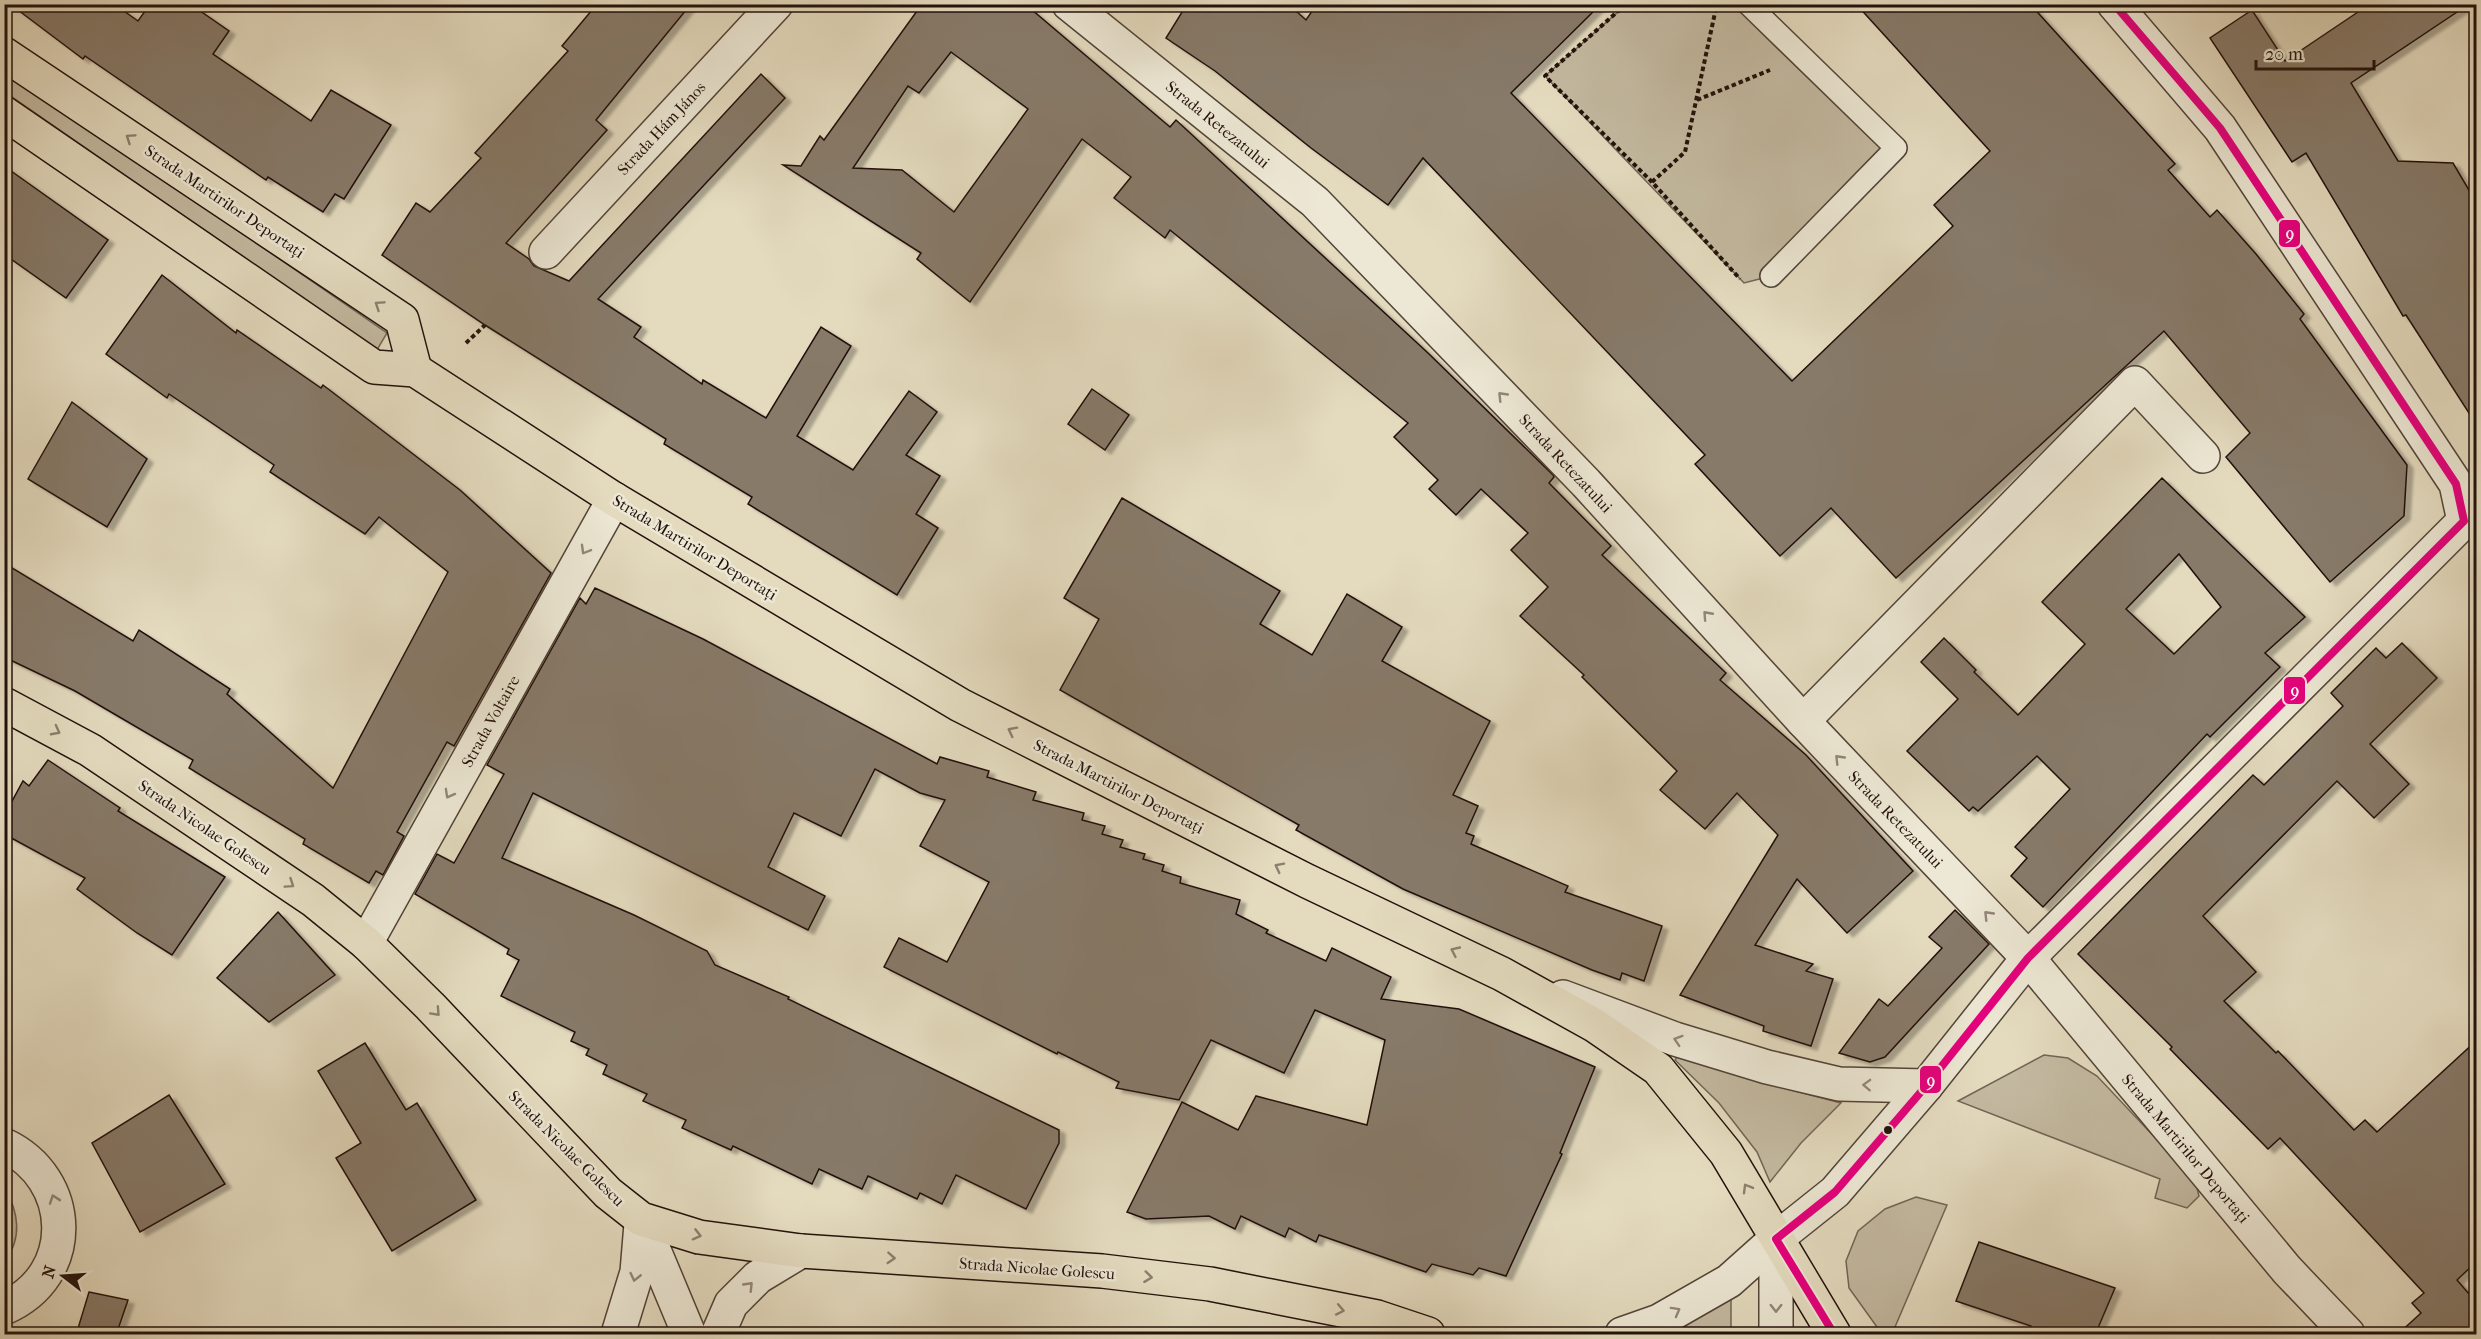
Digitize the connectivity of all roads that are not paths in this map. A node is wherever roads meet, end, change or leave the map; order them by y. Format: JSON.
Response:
{"nodes":[{"id":1,"x":776,"y":4,"type":"edge"},
{"id":2,"x":1069,"y":4,"type":"edge"},
{"id":3,"x":1748,"y":4,"type":"edge"},
{"id":4,"x":2114,"y":4,"type":"edge"},
{"id":5,"x":4,"y":54,"type":"edge"},
{"id":6,"x":4,"y":113,"type":"edge"},
{"id":7,"x":546,"y":252,"type":"dead end"},
{"id":8,"x":1771,"y":276,"type":"road end"},
{"id":9,"x":415,"y":370,"type":"junction"},
{"id":10,"x":2203,"y":456,"type":"dead end"},
{"id":11,"x":614,"y":499,"type":"junction"},
{"id":12,"x":2472,"y":521,"type":"edge"},
{"id":13,"x":4,"y":704,"type":"edge"},
{"id":14,"x":1803,"y":721,"type":"junction"},
{"id":15,"x":366,"y":944,"type":"junction"},
{"id":16,"x":2028,"y":958,"type":"junction"},
{"id":17,"x":1502,"y":974,"type":"junction"},
{"id":18,"x":1926,"y":1086,"type":"junction"},
{"id":19,"x":4,"y":1145,"type":"edge"},
{"id":20,"x":641,"y":1219,"type":"junction"},
{"id":21,"x":1776,"y":1239,"type":"junction"},
{"id":22,"x":801,"y":1251,"type":"junction"},
{"id":23,"x":4,"y":1308,"type":"edge"},
{"id":24,"x":618,"y":1335,"type":"edge"},
{"id":25,"x":689,"y":1335,"type":"edge"},
{"id":26,"x":718,"y":1335,"type":"edge"},
{"id":27,"x":1428,"y":1335,"type":"edge"},
{"id":28,"x":1622,"y":1335,"type":"edge"},
{"id":29,"x":1776,"y":1335,"type":"edge"},
{"id":30,"x":1834,"y":1335,"type":"edge"},
{"id":31,"x":2348,"y":1335,"type":"edge"}],
"edges":[{"from":1,"to":7,"type":"street","name":"Strada Hám János"},
{"from":14,"to":2,"type":"street","name":"Strada Retezatului","one_way":true},
{"from":3,"to":8,"type":"lane"},
{"from":4,"to":12,"type":"street"},
{"from":9,"to":5,"type":"main road","name":"Strada Martirilor Deportați","one_way":true},
{"from":6,"to":9,"type":"main road","name":"Strada Martirilor Deportați"},
{"from":9,"to":11,"type":"main road","name":"Strada Martirilor Deportați"},
{"from":10,"to":14,"type":"street"},
{"from":11,"to":15,"type":"street","name":"Strada Voltaire","one_way":true},
{"from":17,"to":11,"type":"main road","name":"Strada Martirilor Deportați","one_way":true},
{"from":12,"to":16,"type":"street"},
{"from":13,"to":15,"type":"main road","name":"Strada Nicolae Golescu","one_way":true},
{"from":16,"to":14,"type":"street","name":"Strada Retezatului","one_way":true},
{"from":15,"to":20,"type":"main road","name":"Strada Nicolae Golescu","one_way":true},
{"from":16,"to":18,"type":"street"},
{"from":16,"to":31,"type":"street","name":"Strada Martirilor Deportați"},
{"from":18,"to":17,"type":"street","one_way":true},
{"from":21,"to":17,"type":"main road","name":"Strada Martirilor Deportați","one_way":true},
{"from":18,"to":21,"type":"street"},
{"from":23,"to":19,"type":"street","one_way":true},
{"from":20,"to":22,"type":"main road","name":"Strada Nicolae Golescu","one_way":true},
{"from":20,"to":24,"type":"street","one_way":true},
{"from":20,"to":25,"type":"street"},
{"from":28,"to":21,"type":"street","one_way":true},
{"from":21,"to":29,"type":"street","one_way":true},
{"from":21,"to":30,"type":"main road"},
{"from":26,"to":22,"type":"street","one_way":true},
{"from":22,"to":27,"type":"main road","name":"Strada Nicolae Golescu","one_way":true}]}
